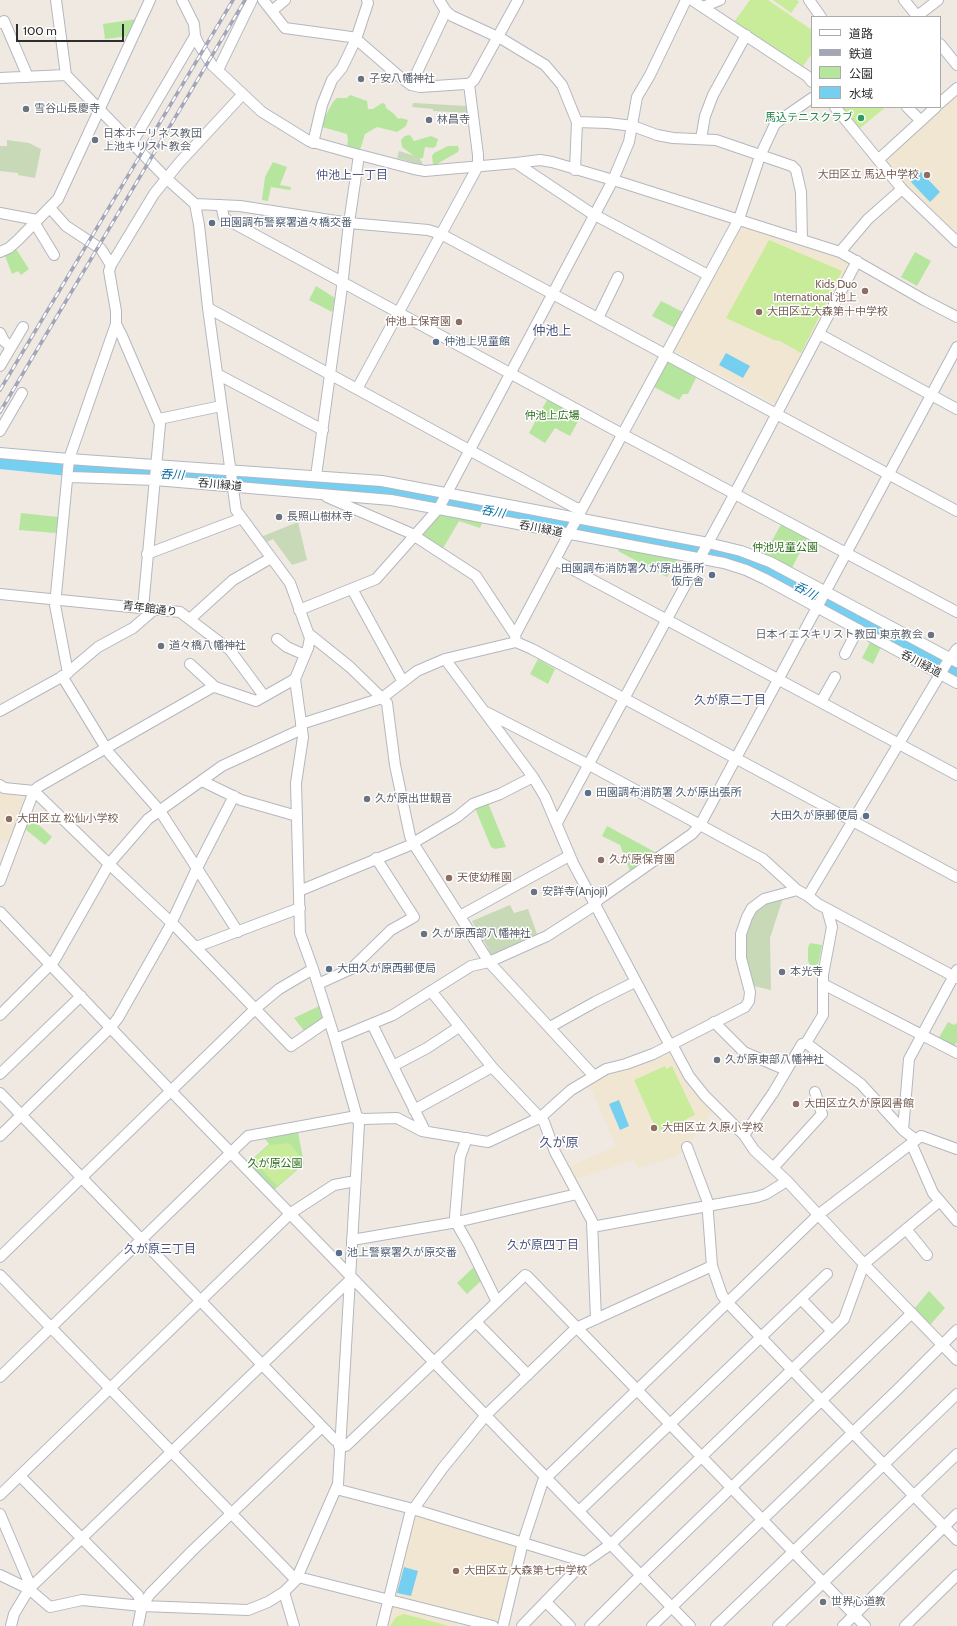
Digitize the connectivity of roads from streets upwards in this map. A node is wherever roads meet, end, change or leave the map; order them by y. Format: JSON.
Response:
{"nodes":[{"id":1,"x":56,"y":0,"type":"edge"},
{"id":2,"x":150,"y":0,"type":"edge"},
{"id":3,"x":182,"y":0,"type":"edge"},
{"id":4,"x":252,"y":0,"type":"edge"},
{"id":5,"x":263,"y":0,"type":"edge"},
{"id":6,"x":285,"y":0,"type":"edge"},
{"id":7,"x":367,"y":0,"type":"edge"},
{"id":8,"x":439,"y":0,"type":"edge"},
{"id":9,"x":518,"y":0,"type":"edge"},
{"id":10,"x":686,"y":0,"type":"edge"},
{"id":11,"x":692,"y":0,"type":"edge"},
{"id":12,"x":720,"y":0,"type":"edge"},
{"id":13,"x":809,"y":0,"type":"edge"},
{"id":14,"x":904,"y":0,"type":"edge"},
{"id":15,"x":938,"y":0,"type":"edge"},
{"id":16,"x":703,"y":7,"type":"junction"},
{"id":17,"x":272,"y":11,"type":"junction"},
{"id":18,"x":446,"y":11,"type":"junction"},
{"id":19,"x":819,"y":16,"type":"edge"},
{"id":20,"x":916,"y":16,"type":"edge"},
{"id":21,"x":918,"y":16,"type":"edge"},
{"id":22,"x":0,"y":22,"type":"edge"},
{"id":23,"x":746,"y":35,"type":"junction"},
{"id":24,"x":195,"y":36,"type":"junction"},
{"id":25,"x":497,"y":38,"type":"junction"},
{"id":26,"x":356,"y":39,"type":"junction"},
{"id":27,"x":941,"y":45,"type":"edge"},
{"id":28,"x":957,"y":65,"type":"edge"},
{"id":29,"x":218,"y":70,"type":"junction"},
{"id":30,"x":66,"y":75,"type":"junction"},
{"id":31,"x":28,"y":77,"type":"junction"},
{"id":32,"x":0,"y":78,"type":"edge"},
{"id":33,"x":811,"y":81,"type":"edge"},
{"id":34,"x":469,"y":84,"type":"junction"},
{"id":35,"x":411,"y":85,"type":"junction"},
{"id":36,"x":957,"y":88,"type":"edge"},
{"id":37,"x":243,"y":94,"type":"junction"},
{"id":38,"x":811,"y":99,"type":"edge"},
{"id":39,"x":941,"y":102,"type":"edge"},
{"id":40,"x":835,"y":108,"type":"edge"},
{"id":41,"x":908,"y":108,"type":"edge"},
{"id":42,"x":935,"y":108,"type":"edge"},
{"id":43,"x":97,"y":112,"type":"junction"},
{"id":44,"x":921,"y":121,"type":"junction"},
{"id":45,"x":577,"y":122,"type":"junction"},
{"id":46,"x":633,"y":126,"type":"junction"},
{"id":47,"x":701,"y":139,"type":"junction"},
{"id":48,"x":132,"y":143,"type":"junction"},
{"id":49,"x":313,"y":143,"type":"junction"},
{"id":50,"x":359,"y":155,"type":"junction"},
{"id":51,"x":760,"y":156,"type":"junction"},
{"id":52,"x":878,"y":160,"type":"junction"},
{"id":53,"x":516,"y":163,"type":"junction"},
{"id":54,"x":478,"y":166,"type":"junction"},
{"id":55,"x":575,"y":170,"type":"junction"},
{"id":56,"x":167,"y":178,"type":"junction"},
{"id":57,"x":614,"y":180,"type":"junction"},
{"id":58,"x":902,"y":189,"type":"junction"},
{"id":59,"x":195,"y":204,"type":"junction"},
{"id":60,"x":221,"y":205,"type":"junction"},
{"id":61,"x":50,"y":208,"type":"junction"},
{"id":62,"x":0,"y":213,"type":"edge"},
{"id":63,"x":596,"y":215,"type":"junction"},
{"id":64,"x":739,"y":219,"type":"junction"},
{"id":65,"x":36,"y":221,"type":"junction"},
{"id":66,"x":348,"y":223,"type":"junction"},
{"id":67,"x":441,"y":234,"type":"junction"},
{"id":68,"x":802,"y":239,"type":"junction"},
{"id":69,"x":957,"y":242,"type":"edge"},
{"id":70,"x":0,"y":252,"type":"edge"},
{"id":71,"x":840,"y":252,"type":"junction"},
{"id":72,"x":54,"y":255,"type":"dead end"},
{"id":73,"x":857,"y":261,"type":"junction"},
{"id":74,"x":111,"y":265,"type":"junction"},
{"id":75,"x":708,"y":275,"type":"junction"},
{"id":76,"x":618,"y":277,"type":"dead end"},
{"id":77,"x":342,"y":282,"type":"junction"},
{"id":78,"x":553,"y":294,"type":"junction"},
{"id":79,"x":208,"y":308,"type":"junction"},
{"id":80,"x":400,"y":312,"type":"junction"},
{"id":81,"x":957,"y":317,"type":"edge"},
{"id":82,"x":598,"y":318,"type":"junction"},
{"id":83,"x":116,"y":324,"type":"junction"},
{"id":84,"x":23,"y":327,"type":"dead end"},
{"id":85,"x":0,"y":333,"type":"edge"},
{"id":86,"x":819,"y":334,"type":"junction"},
{"id":87,"x":11,"y":347,"type":"junction"},
{"id":88,"x":957,"y":347,"type":"edge"},
{"id":89,"x":665,"y":354,"type":"junction"},
{"id":90,"x":0,"y":366,"type":"edge"},
{"id":91,"x":511,"y":373,"type":"junction"},
{"id":92,"x":217,"y":374,"type":"junction"},
{"id":93,"x":329,"y":374,"type":"junction"},
{"id":94,"x":357,"y":389,"type":"junction"},
{"id":95,"x":22,"y":393,"type":"dead end"},
{"id":96,"x":931,"y":395,"type":"junction"},
{"id":97,"x":221,"y":406,"type":"junction"},
{"id":98,"x":957,"y":409,"type":"edge"},
{"id":99,"x":777,"y":414,"type":"junction"},
{"id":100,"x":159,"y":419,"type":"junction"},
{"id":101,"x":322,"y":430,"type":"junction"},
{"id":102,"x":0,"y":431,"type":"edge"},
{"id":103,"x":622,"y":434,"type":"junction"},
{"id":104,"x":470,"y":449,"type":"junction"},
{"id":105,"x":0,"y":453,"type":"edge"},
{"id":106,"x":69,"y":459,"type":"junction"},
{"id":107,"x":231,"y":472,"type":"junction"},
{"id":108,"x":156,"y":473,"type":"junction"},
{"id":109,"x":69,"y":476,"type":"junction"},
{"id":110,"x":316,"y":476,"type":"junction"},
{"id":111,"x":887,"y":477,"type":"junction"},
{"id":112,"x":233,"y":486,"type":"junction"},
{"id":113,"x":735,"y":493,"type":"junction"},
{"id":114,"x":320,"y":494,"type":"junction"},
{"id":115,"x":446,"y":494,"type":"junction"},
{"id":116,"x":438,"y":508,"type":"junction"},
{"id":117,"x":957,"y":510,"type":"edge"},
{"id":118,"x":578,"y":515,"type":"junction"},
{"id":119,"x":242,"y":518,"type":"junction"},
{"id":120,"x":569,"y":533,"type":"junction"},
{"id":121,"x":415,"y":535,"type":"junction"},
{"id":122,"x":708,"y":544,"type":"junction"},
{"id":123,"x":847,"y":553,"type":"junction"},
{"id":124,"x":147,"y":554,"type":"junction"},
{"id":125,"x":271,"y":558,"type":"junction"},
{"id":126,"x":700,"y":558,"type":"junction"},
{"id":127,"x":555,"y":560,"type":"junction"},
{"id":128,"x":352,"y":588,"type":"junction"},
{"id":129,"x":825,"y":593,"type":"junction"},
{"id":130,"x":0,"y":594,"type":"edge"},
{"id":131,"x":55,"y":599,"type":"junction"},
{"id":132,"x":818,"y":607,"type":"junction"},
{"id":133,"x":143,"y":608,"type":"junction"},
{"id":134,"x":155,"y":609,"type":"junction"},
{"id":135,"x":299,"y":610,"type":"junction"},
{"id":136,"x":957,"y":612,"type":"edge"},
{"id":137,"x":667,"y":619,"type":"junction"},
{"id":138,"x":190,"y":620,"type":"junction"},
{"id":139,"x":858,"y":629,"type":"junction"},
{"id":140,"x":309,"y":634,"type":"junction"},
{"id":141,"x":277,"y":639,"type":"dead end"},
{"id":142,"x":516,"y":639,"type":"junction"},
{"id":143,"x":957,"y":650,"type":"edge"},
{"id":144,"x":845,"y":654,"type":"dead end"},
{"id":145,"x":305,"y":655,"type":"junction"},
{"id":146,"x":445,"y":659,"type":"junction"},
{"id":147,"x":951,"y":661,"type":"edge"},
{"id":148,"x":190,"y":664,"type":"dead end"},
{"id":149,"x":941,"y":673,"type":"junction"},
{"id":150,"x":65,"y":675,"type":"junction"},
{"id":151,"x":835,"y":677,"type":"dead end"},
{"id":152,"x":296,"y":679,"type":"junction"},
{"id":153,"x":779,"y":680,"type":"junction"},
{"id":154,"x":402,"y":682,"type":"junction"},
{"id":155,"x":957,"y":683,"type":"edge"},
{"id":156,"x":215,"y":687,"type":"junction"},
{"id":157,"x":264,"y":696,"type":"junction"},
{"id":158,"x":382,"y":698,"type":"junction"},
{"id":159,"x":624,"y":698,"type":"junction"},
{"id":160,"x":821,"y":702,"type":"junction"},
{"id":161,"x":0,"y":711,"type":"edge"},
{"id":162,"x":484,"y":711,"type":"junction"},
{"id":163,"x":301,"y":727,"type":"junction"},
{"id":164,"x":898,"y":744,"type":"junction"},
{"id":165,"x":106,"y":748,"type":"junction"},
{"id":166,"x":736,"y":758,"type":"junction"},
{"id":167,"x":588,"y":765,"type":"junction"},
{"id":168,"x":957,"y":775,"type":"edge"},
{"id":169,"x":533,"y":777,"type":"junction"},
{"id":170,"x":202,"y":781,"type":"junction"},
{"id":171,"x":0,"y":785,"type":"edge"},
{"id":172,"x":34,"y":791,"type":"junction"},
{"id":173,"x":234,"y":796,"type":"junction"},
{"id":174,"x":160,"y":811,"type":"junction"},
{"id":175,"x":297,"y":816,"type":"junction"},
{"id":176,"x":853,"y":821,"type":"junction"},
{"id":177,"x":557,"y":823,"type":"junction"},
{"id":178,"x":700,"y":825,"type":"junction"},
{"id":179,"x":413,"y":843,"type":"junction"},
{"id":180,"x":569,"y":856,"type":"junction"},
{"id":181,"x":376,"y":858,"type":"junction"},
{"id":182,"x":109,"y":864,"type":"junction"},
{"id":183,"x":197,"y":868,"type":"junction"},
{"id":184,"x":957,"y":877,"type":"edge"},
{"id":185,"x":0,"y":881,"type":"edge"},
{"id":186,"x":797,"y":890,"type":"junction"},
{"id":187,"x":300,"y":891,"type":"junction"},
{"id":188,"x":808,"y":896,"type":"junction"},
{"id":189,"x":595,"y":905,"type":"junction"},
{"id":190,"x":300,"y":908,"type":"junction"},
{"id":191,"x":827,"y":909,"type":"junction"},
{"id":192,"x":0,"y":912,"type":"edge"},
{"id":193,"x":460,"y":916,"type":"junction"},
{"id":194,"x":172,"y":924,"type":"junction"},
{"id":195,"x":238,"y":932,"type":"junction"},
{"id":196,"x":196,"y":947,"type":"junction"},
{"id":197,"x":489,"y":962,"type":"junction"},
{"id":198,"x":51,"y":965,"type":"junction"},
{"id":199,"x":313,"y":969,"type":"junction"},
{"id":200,"x":956,"y":975,"type":"edge"},
{"id":201,"x":636,"y":982,"type":"junction"},
{"id":202,"x":318,"y":984,"type":"junction"},
{"id":203,"x":823,"y":984,"type":"junction"},
{"id":204,"x":431,"y":991,"type":"junction"},
{"id":205,"x":81,"y":996,"type":"junction"},
{"id":206,"x":255,"y":1009,"type":"junction"},
{"id":207,"x":0,"y":1015,"type":"edge"},
{"id":208,"x":329,"y":1020,"type":"junction"},
{"id":209,"x":714,"y":1022,"type":"junction"},
{"id":210,"x":372,"y":1024,"type":"junction"},
{"id":211,"x":111,"y":1027,"type":"junction"},
{"id":212,"x":459,"y":1027,"type":"junction"},
{"id":213,"x":550,"y":1027,"type":"junction"},
{"id":214,"x":922,"y":1034,"type":"junction"},
{"id":215,"x":335,"y":1039,"type":"junction"},
{"id":216,"x":806,"y":1043,"type":"junction"},
{"id":217,"x":670,"y":1045,"type":"junction"},
{"id":218,"x":957,"y":1053,"type":"edge"},
{"id":219,"x":393,"y":1066,"type":"junction"},
{"id":220,"x":492,"y":1067,"type":"junction"},
{"id":221,"x":786,"y":1070,"type":"junction"},
{"id":222,"x":0,"y":1074,"type":"edge"},
{"id":223,"x":594,"y":1076,"type":"junction"},
{"id":224,"x":170,"y":1090,"type":"junction"},
{"id":225,"x":815,"y":1092,"type":"dead end"},
{"id":226,"x":0,"y":1093,"type":"edge"},
{"id":227,"x":414,"y":1110,"type":"junction"},
{"id":228,"x":21,"y":1115,"type":"junction"},
{"id":229,"x":358,"y":1118,"type":"junction"},
{"id":230,"x":541,"y":1118,"type":"junction"},
{"id":231,"x":903,"y":1130,"type":"junction"},
{"id":232,"x":424,"y":1131,"type":"junction"},
{"id":233,"x":0,"y":1136,"type":"edge"},
{"id":234,"x":744,"y":1136,"type":"junction"},
{"id":235,"x":467,"y":1138,"type":"junction"},
{"id":236,"x":914,"y":1142,"type":"junction"},
{"id":237,"x":687,"y":1147,"type":"dead end"},
{"id":238,"x":957,"y":1149,"type":"edge"},
{"id":239,"x":231,"y":1151,"type":"junction"},
{"id":240,"x":773,"y":1168,"type":"junction"},
{"id":241,"x":81,"y":1177,"type":"junction"},
{"id":242,"x":787,"y":1181,"type":"junction"},
{"id":243,"x":355,"y":1183,"type":"junction"},
{"id":244,"x":577,"y":1194,"type":"junction"},
{"id":245,"x":940,"y":1201,"type":"junction"},
{"id":246,"x":707,"y":1206,"type":"junction"},
{"id":247,"x":291,"y":1213,"type":"junction"},
{"id":248,"x":818,"y":1215,"type":"junction"},
{"id":249,"x":957,"y":1221,"type":"edge"},
{"id":250,"x":456,"y":1222,"type":"junction"},
{"id":251,"x":592,"y":1227,"type":"junction"},
{"id":252,"x":906,"y":1229,"type":"junction"},
{"id":253,"x":141,"y":1238,"type":"junction"},
{"id":254,"x":352,"y":1240,"type":"junction"},
{"id":255,"x":927,"y":1255,"type":"dead end"},
{"id":256,"x":0,"y":1257,"type":"edge"},
{"id":257,"x":864,"y":1264,"type":"junction"},
{"id":258,"x":712,"y":1266,"type":"junction"},
{"id":259,"x":827,"y":1274,"type":"dead end"},
{"id":260,"x":0,"y":1275,"type":"edge"},
{"id":261,"x":350,"y":1277,"type":"junction"},
{"id":262,"x":801,"y":1299,"type":"junction"},
{"id":263,"x":201,"y":1301,"type":"junction"},
{"id":264,"x":497,"y":1302,"type":"junction"},
{"id":265,"x":728,"y":1302,"type":"junction"},
{"id":266,"x":912,"y":1313,"type":"junction"},
{"id":267,"x":596,"y":1319,"type":"junction"},
{"id":268,"x":476,"y":1322,"type":"junction"},
{"id":269,"x":51,"y":1328,"type":"junction"},
{"id":270,"x":576,"y":1328,"type":"junction"},
{"id":271,"x":957,"y":1330,"type":"edge"},
{"id":272,"x":832,"y":1331,"type":"junction"},
{"id":273,"x":760,"y":1337,"type":"junction"},
{"id":274,"x":942,"y":1346,"type":"junction"},
{"id":275,"x":957,"y":1360,"type":"edge"},
{"id":276,"x":434,"y":1362,"type":"junction"},
{"id":277,"x":262,"y":1364,"type":"junction"},
{"id":278,"x":792,"y":1370,"type":"junction"},
{"id":279,"x":528,"y":1375,"type":"junction"},
{"id":280,"x":0,"y":1377,"type":"edge"},
{"id":281,"x":111,"y":1388,"type":"junction"},
{"id":282,"x":636,"y":1390,"type":"junction"},
{"id":283,"x":957,"y":1394,"type":"edge"},
{"id":284,"x":822,"y":1401,"type":"junction"},
{"id":285,"x":486,"y":1415,"type":"junction"},
{"id":286,"x":669,"y":1424,"type":"junction"},
{"id":287,"x":322,"y":1427,"type":"junction"},
{"id":288,"x":852,"y":1433,"type":"junction"},
{"id":289,"x":339,"y":1443,"type":"junction"},
{"id":290,"x":172,"y":1451,"type":"junction"},
{"id":291,"x":957,"y":1454,"type":"edge"},
{"id":292,"x":701,"y":1457,"type":"junction"},
{"id":293,"x":883,"y":1464,"type":"junction"},
{"id":294,"x":20,"y":1476,"type":"junction"},
{"id":295,"x":547,"y":1477,"type":"junction"},
{"id":296,"x":731,"y":1488,"type":"junction"},
{"id":297,"x":336,"y":1489,"type":"junction"},
{"id":298,"x":0,"y":1495,"type":"edge"},
{"id":299,"x":914,"y":1495,"type":"junction"},
{"id":300,"x":413,"y":1509,"type":"junction"},
{"id":301,"x":579,"y":1510,"type":"junction"},
{"id":302,"x":232,"y":1513,"type":"junction"},
{"id":303,"x":0,"y":1514,"type":"edge"},
{"id":304,"x":957,"y":1514,"type":"edge"},
{"id":305,"x":762,"y":1520,"type":"junction"},
{"id":306,"x":943,"y":1527,"type":"junction"},
{"id":307,"x":81,"y":1538,"type":"junction"},
{"id":308,"x":957,"y":1540,"type":"edge"},
{"id":309,"x":523,"y":1542,"type":"junction"},
{"id":310,"x":611,"y":1544,"type":"junction"},
{"id":311,"x":793,"y":1552,"type":"junction"},
{"id":312,"x":586,"y":1562,"type":"junction"},
{"id":313,"x":0,"y":1575,"type":"edge"},
{"id":314,"x":641,"y":1575,"type":"junction"},
{"id":315,"x":957,"y":1575,"type":"edge"},
{"id":316,"x":297,"y":1578,"type":"junction"},
{"id":317,"x":823,"y":1582,"type":"junction"},
{"id":318,"x":28,"y":1589,"type":"junction"},
{"id":319,"x":284,"y":1592,"type":"junction"},
{"id":320,"x":388,"y":1600,"type":"junction"},
{"id":321,"x":546,"y":1602,"type":"junction"},
{"id":322,"x":142,"y":1606,"type":"junction"},
{"id":323,"x":672,"y":1607,"type":"junction"},
{"id":324,"x":854,"y":1615,"type":"junction"},
{"id":325,"x":11,"y":1626,"type":"edge"},
{"id":326,"x":138,"y":1626,"type":"edge"},
{"id":327,"x":294,"y":1626,"type":"edge"},
{"id":328,"x":382,"y":1626,"type":"edge"},
{"id":329,"x":493,"y":1626,"type":"edge"},
{"id":330,"x":503,"y":1626,"type":"edge"},
{"id":331,"x":522,"y":1626,"type":"edge"},
{"id":332,"x":570,"y":1626,"type":"edge"},
{"id":333,"x":590,"y":1626,"type":"edge"},
{"id":334,"x":652,"y":1626,"type":"edge"},
{"id":335,"x":690,"y":1626,"type":"edge"},
{"id":336,"x":716,"y":1626,"type":"edge"},
{"id":337,"x":778,"y":1626,"type":"edge"},
{"id":338,"x":843,"y":1626,"type":"edge"},
{"id":339,"x":865,"y":1626,"type":"edge"},
{"id":340,"x":905,"y":1626,"type":"edge"}],
"edges":[{"from":1,"to":30,"type":"street"},
{"from":2,"to":43,"type":"street"},
{"from":3,"to":24,"type":"street"},
{"from":4,"to":29,"type":"street"},
{"from":5,"to":17,"type":"street"},
{"from":6,"to":17,"type":"street"},
{"from":7,"to":26,"type":"street"},
{"from":8,"to":18,"type":"street"},
{"from":9,"to":25,"type":"street"},
{"from":10,"to":46,"type":"street"},
{"from":11,"to":16,"type":"street"},
{"from":12,"to":16,"type":"street"},
{"from":13,"to":19,"type":"street"},
{"from":14,"to":20,"type":"street"},
{"from":15,"to":21,"type":"street"},
{"from":16,"to":23,"type":"street"},
{"from":17,"to":26,"type":"street"},
{"from":18,"to":25,"type":"street"},
{"from":18,"to":35,"type":"street"},
{"from":22,"to":31,"type":"street"},
{"from":23,"to":33,"type":"street"},
{"from":23,"to":47,"type":"street"},
{"from":24,"to":29,"type":"street"},
{"from":24,"to":48,"type":"street"},
{"from":25,"to":34,"type":"street"},
{"from":25,"to":45,"type":"street"},
{"from":26,"to":35,"type":"street"},
{"from":26,"to":49,"type":"street"},
{"from":27,"to":28,"type":"street"},
{"from":29,"to":37,"type":"street"},
{"from":30,"to":31,"type":"street"},
{"from":30,"to":43,"type":"street"},
{"from":31,"to":32,"type":"street"},
{"from":34,"to":35,"type":"street"},
{"from":34,"to":54,"type":"street"},
{"from":36,"to":39,"type":"street"},
{"from":37,"to":49,"type":"street"},
{"from":37,"to":56,"type":"street"},
{"from":38,"to":51,"type":"street"},
{"from":40,"to":52,"type":"street"},
{"from":41,"to":44,"type":"street"},
{"from":42,"to":44,"type":"street"},
{"from":43,"to":48,"type":"street"},
{"from":43,"to":61,"type":"street"},
{"from":44,"to":52,"type":"street"},
{"from":45,"to":46,"type":"street"},
{"from":45,"to":55,"type":"street"},
{"from":46,"to":47,"type":"street"},
{"from":46,"to":57,"type":"street"},
{"from":47,"to":51,"type":"street"},
{"from":48,"to":56,"type":"street"},
{"from":49,"to":50,"type":"street"},
{"from":50,"to":54,"type":"street"},
{"from":50,"to":66,"type":"street"},
{"from":51,"to":64,"type":"street"},
{"from":51,"to":68,"type":"street"},
{"from":52,"to":58,"type":"street"},
{"from":53,"to":54,"type":"street"},
{"from":53,"to":55,"type":"street"},
{"from":53,"to":63,"type":"street"},
{"from":54,"to":67,"type":"street"},
{"from":55,"to":57,"type":"street"},
{"from":56,"to":59,"type":"street"},
{"from":56,"to":74,"type":"street"},
{"from":57,"to":63,"type":"street"},
{"from":57,"to":64,"type":"street"},
{"from":58,"to":69,"type":"street"},
{"from":58,"to":71,"type":"street"},
{"from":59,"to":60,"type":"street"},
{"from":59,"to":79,"type":"street"},
{"from":60,"to":66,"type":"street"},
{"from":60,"to":77,"type":"street"},
{"from":61,"to":65,"type":"street"},
{"from":61,"to":74,"type":"street"},
{"from":62,"to":65,"type":"street"},
{"from":63,"to":75,"type":"street"},
{"from":63,"to":78,"type":"street"},
{"from":64,"to":68,"type":"street"},
{"from":64,"to":75,"type":"street"},
{"from":65,"to":70,"type":"street"},
{"from":65,"to":72,"type":"street"},
{"from":66,"to":67,"type":"street"},
{"from":66,"to":77,"type":"street"},
{"from":67,"to":78,"type":"street"},
{"from":67,"to":80,"type":"street"},
{"from":68,"to":71,"type":"street"},
{"from":71,"to":73,"type":"street"},
{"from":73,"to":81,"type":"street"},
{"from":73,"to":86,"type":"street"},
{"from":74,"to":83,"type":"street"},
{"from":75,"to":89,"type":"street"},
{"from":76,"to":82,"type":"street"},
{"from":77,"to":80,"type":"street"},
{"from":77,"to":93,"type":"street"},
{"from":78,"to":82,"type":"street"},
{"from":78,"to":91,"type":"street"},
{"from":79,"to":92,"type":"street"},
{"from":79,"to":93,"type":"street"},
{"from":80,"to":91,"type":"street"},
{"from":80,"to":94,"type":"street"},
{"from":82,"to":89,"type":"street"},
{"from":83,"to":100,"type":"street"},
{"from":83,"to":106,"type":"street"},
{"from":84,"to":87,"type":"street"},
{"from":85,"to":87,"type":"street"},
{"from":86,"to":96,"type":"street"},
{"from":86,"to":99,"type":"street"},
{"from":87,"to":90,"type":"street"},
{"from":88,"to":96,"type":"street"},
{"from":89,"to":99,"type":"street"},
{"from":89,"to":103,"type":"street"},
{"from":91,"to":103,"type":"street"},
{"from":91,"to":104,"type":"street"},
{"from":92,"to":97,"type":"street"},
{"from":92,"to":101,"type":"street"},
{"from":93,"to":94,"type":"street"},
{"from":93,"to":101,"type":"street"},
{"from":94,"to":104,"type":"street"},
{"from":95,"to":102,"type":"street"},
{"from":96,"to":98,"type":"street"},
{"from":96,"to":111,"type":"street"},
{"from":97,"to":100,"type":"street"},
{"from":97,"to":107,"type":"street"},
{"from":99,"to":111,"type":"street"},
{"from":99,"to":113,"type":"street"},
{"from":100,"to":108,"type":"street"},
{"from":101,"to":110,"type":"street"},
{"from":103,"to":113,"type":"street"},
{"from":103,"to":118,"type":"street"},
{"from":104,"to":115,"type":"street"},
{"from":104,"to":118,"type":"street"},
{"from":105,"to":106,"type":"street"},
{"from":106,"to":108,"type":"street"},
{"from":106,"to":109,"type":"street"},
{"from":107,"to":108,"type":"street"},
{"from":107,"to":110,"type":"street"},
{"from":107,"to":112,"type":"street"},
{"from":108,"to":109,"type":"street","name":"呑川緑道"},
{"from":108,"to":112,"type":"street","name":"呑川緑道"},
{"from":108,"to":124,"type":"street"},
{"from":109,"to":131,"type":"street"},
{"from":110,"to":115,"type":"street"},
{"from":111,"to":117,"type":"street"},
{"from":111,"to":123,"type":"street"},
{"from":112,"to":114,"type":"street","name":"呑川緑道"},
{"from":112,"to":119,"type":"street"},
{"from":113,"to":122,"type":"street"},
{"from":113,"to":123,"type":"street"},
{"from":114,"to":116,"type":"street","name":"呑川緑道"},
{"from":114,"to":121,"type":"street"},
{"from":115,"to":116,"type":"street"},
{"from":115,"to":118,"type":"street"},
{"from":116,"to":120,"type":"street","name":"呑川緑道"},
{"from":116,"to":121,"type":"street"},
{"from":118,"to":120,"type":"street"},
{"from":118,"to":122,"type":"street"},
{"from":119,"to":124,"type":"street"},
{"from":119,"to":125,"type":"street"},
{"from":120,"to":126,"type":"street","name":"呑川緑道"},
{"from":120,"to":127,"type":"street"},
{"from":121,"to":128,"type":"street"},
{"from":121,"to":142,"type":"street"},
{"from":122,"to":126,"type":"street"},
{"from":122,"to":129,"type":"street"},
{"from":123,"to":129,"type":"street"},
{"from":123,"to":136,"type":"street"},
{"from":124,"to":133,"type":"street"},
{"from":125,"to":135,"type":"street"},
{"from":125,"to":138,"type":"street"},
{"from":126,"to":132,"type":"street","name":"呑川緑道"},
{"from":126,"to":137,"type":"street"},
{"from":127,"to":137,"type":"street"},
{"from":127,"to":142,"type":"street"},
{"from":128,"to":135,"type":"street"},
{"from":128,"to":154,"type":"street"},
{"from":129,"to":132,"type":"street"},
{"from":129,"to":147,"type":"street"},
{"from":130,"to":131,"type":"street","name":"青年館通り"},
{"from":131,"to":133,"type":"street","name":"青年館通り"},
{"from":131,"to":150,"type":"street"},
{"from":132,"to":139,"type":"street","name":"呑川緑道"},
{"from":132,"to":153,"type":"street"},
{"from":133,"to":134,"type":"street","name":"青年館通り"},
{"from":134,"to":138,"type":"street","name":"青年館通り"},
{"from":134,"to":150,"type":"street"},
{"from":135,"to":140,"type":"street"},
{"from":137,"to":153,"type":"street"},
{"from":137,"to":159,"type":"street"},
{"from":138,"to":157,"type":"street","name":"青年館通り"},
{"from":139,"to":144,"type":"street"},
{"from":139,"to":149,"type":"street","name":"呑川緑道"},
{"from":140,"to":145,"type":"street"},
{"from":140,"to":158,"type":"street"},
{"from":141,"to":145,"type":"street"},
{"from":142,"to":146,"type":"street"},
{"from":142,"to":159,"type":"street"},
{"from":143,"to":147,"type":"street"},
{"from":145,"to":152,"type":"street"},
{"from":146,"to":154,"type":"street"},
{"from":146,"to":162,"type":"street"},
{"from":147,"to":149,"type":"street"},
{"from":148,"to":156,"type":"street"},
{"from":149,"to":155,"type":"street","name":"呑川緑道"},
{"from":149,"to":164,"type":"street"},
{"from":150,"to":161,"type":"street"},
{"from":150,"to":165,"type":"street"},
{"from":151,"to":160,"type":"street"},
{"from":152,"to":157,"type":"street"},
{"from":152,"to":163,"type":"street"},
{"from":153,"to":160,"type":"street"},
{"from":153,"to":166,"type":"street"},
{"from":154,"to":158,"type":"street"},
{"from":156,"to":157,"type":"street"},
{"from":156,"to":165,"type":"street"},
{"from":158,"to":163,"type":"street"},
{"from":158,"to":179,"type":"street"},
{"from":159,"to":166,"type":"street"},
{"from":159,"to":167,"type":"street"},
{"from":160,"to":164,"type":"street"},
{"from":162,"to":167,"type":"street"},
{"from":162,"to":169,"type":"street"},
{"from":163,"to":170,"type":"street"},
{"from":163,"to":175,"type":"street"},
{"from":164,"to":168,"type":"street"},
{"from":164,"to":176,"type":"street"},
{"from":165,"to":172,"type":"street"},
{"from":165,"to":174,"type":"street"},
{"from":166,"to":176,"type":"street"},
{"from":166,"to":178,"type":"street"},
{"from":167,"to":177,"type":"street"},
{"from":167,"to":178,"type":"street"},
{"from":169,"to":177,"type":"street"},
{"from":169,"to":179,"type":"street"},
{"from":170,"to":173,"type":"street"},
{"from":170,"to":174,"type":"street"},
{"from":171,"to":172,"type":"street"},
{"from":172,"to":182,"type":"street"},
{"from":172,"to":185,"type":"street"},
{"from":173,"to":175,"type":"street"},
{"from":173,"to":183,"type":"street"},
{"from":174,"to":182,"type":"street"},
{"from":174,"to":183,"type":"street"},
{"from":175,"to":187,"type":"street"},
{"from":176,"to":184,"type":"street"},
{"from":176,"to":188,"type":"street"},
{"from":177,"to":180,"type":"street"},
{"from":178,"to":186,"type":"street"},
{"from":178,"to":189,"type":"street"},
{"from":179,"to":181,"type":"street"},
{"from":179,"to":193,"type":"street"},
{"from":180,"to":189,"type":"street"},
{"from":180,"to":193,"type":"street"},
{"from":181,"to":187,"type":"street"},
{"from":181,"to":202,"type":"street"},
{"from":182,"to":194,"type":"street"},
{"from":182,"to":198,"type":"street"},
{"from":183,"to":194,"type":"street"},
{"from":183,"to":195,"type":"street"},
{"from":186,"to":188,"type":"street"},
{"from":186,"to":209,"type":"street"},
{"from":187,"to":190,"type":"street"},
{"from":188,"to":191,"type":"street"},
{"from":189,"to":197,"type":"street"},
{"from":189,"to":201,"type":"street"},
{"from":190,"to":195,"type":"street"},
{"from":190,"to":199,"type":"street"},
{"from":191,"to":200,"type":"street"},
{"from":191,"to":203,"type":"street"},
{"from":192,"to":198,"type":"street"},
{"from":193,"to":197,"type":"street"},
{"from":194,"to":196,"type":"street"},
{"from":194,"to":211,"type":"street"},
{"from":195,"to":196,"type":"street"},
{"from":196,"to":206,"type":"street"},
{"from":197,"to":204,"type":"street"},
{"from":197,"to":213,"type":"street"},
{"from":198,"to":205,"type":"street"},
{"from":198,"to":207,"type":"street"},
{"from":199,"to":202,"type":"street"},
{"from":199,"to":206,"type":"street"},
{"from":200,"to":214,"type":"street"},
{"from":201,"to":213,"type":"street"},
{"from":201,"to":217,"type":"street"},
{"from":202,"to":208,"type":"street"},
{"from":203,"to":214,"type":"street"},
{"from":203,"to":216,"type":"street"},
{"from":204,"to":210,"type":"street"},
{"from":204,"to":212,"type":"street"},
{"from":205,"to":211,"type":"street"},
{"from":205,"to":222,"type":"street"},
{"from":206,"to":208,"type":"street"},
{"from":206,"to":224,"type":"street"},
{"from":208,"to":215,"type":"street"},
{"from":209,"to":217,"type":"street"},
{"from":209,"to":221,"type":"street"},
{"from":210,"to":215,"type":"street"},
{"from":210,"to":219,"type":"street"},
{"from":211,"to":224,"type":"street"},
{"from":211,"to":228,"type":"street"},
{"from":212,"to":219,"type":"street"},
{"from":212,"to":220,"type":"street"},
{"from":213,"to":223,"type":"street"},
{"from":214,"to":218,"type":"street"},
{"from":214,"to":231,"type":"street"},
{"from":215,"to":229,"type":"street"},
{"from":216,"to":221,"type":"street"},
{"from":216,"to":231,"type":"street"},
{"from":217,"to":223,"type":"street"},
{"from":217,"to":234,"type":"street"},
{"from":219,"to":227,"type":"street"},
{"from":220,"to":227,"type":"street"},
{"from":220,"to":230,"type":"street"},
{"from":221,"to":234,"type":"street"},
{"from":223,"to":230,"type":"street"},
{"from":224,"to":239,"type":"street"},
{"from":224,"to":241,"type":"street"},
{"from":225,"to":240,"type":"street"},
{"from":226,"to":228,"type":"street"},
{"from":227,"to":232,"type":"street"},
{"from":228,"to":233,"type":"street"},
{"from":228,"to":241,"type":"street"},
{"from":229,"to":232,"type":"street"},
{"from":229,"to":239,"type":"street"},
{"from":229,"to":243,"type":"street"},
{"from":230,"to":235,"type":"street"},
{"from":230,"to":244,"type":"street"},
{"from":231,"to":236,"type":"street"},
{"from":232,"to":235,"type":"street"},
{"from":234,"to":240,"type":"street"},
{"from":235,"to":250,"type":"street"},
{"from":236,"to":238,"type":"street"},
{"from":236,"to":245,"type":"street"},
{"from":236,"to":248,"type":"street"},
{"from":237,"to":246,"type":"street"},
{"from":239,"to":247,"type":"street"},
{"from":239,"to":253,"type":"street"},
{"from":240,"to":242,"type":"street"},
{"from":241,"to":253,"type":"street"},
{"from":241,"to":256,"type":"street"},
{"from":242,"to":246,"type":"street"},
{"from":242,"to":248,"type":"street"},
{"from":243,"to":247,"type":"street"},
{"from":243,"to":254,"type":"street"},
{"from":244,"to":250,"type":"street"},
{"from":244,"to":251,"type":"street"},
{"from":245,"to":249,"type":"street"},
{"from":245,"to":252,"type":"street"},
{"from":246,"to":251,"type":"street"},
{"from":246,"to":258,"type":"street"},
{"from":247,"to":261,"type":"street"},
{"from":247,"to":263,"type":"street"},
{"from":248,"to":257,"type":"street"},
{"from":248,"to":265,"type":"street"},
{"from":250,"to":254,"type":"street"},
{"from":250,"to":264,"type":"street"},
{"from":251,"to":267,"type":"street"},
{"from":252,"to":255,"type":"street"},
{"from":252,"to":257,"type":"street"},
{"from":253,"to":263,"type":"street"},
{"from":253,"to":269,"type":"street"},
{"from":254,"to":261,"type":"street"},
{"from":257,"to":266,"type":"street"},
{"from":257,"to":272,"type":"street"},
{"from":258,"to":265,"type":"street"},
{"from":258,"to":267,"type":"street"},
{"from":259,"to":262,"type":"street"},
{"from":260,"to":269,"type":"street"},
{"from":261,"to":276,"type":"street"},
{"from":261,"to":277,"type":"street"},
{"from":261,"to":289,"type":"street"},
{"from":262,"to":272,"type":"street"},
{"from":262,"to":273,"type":"street"},
{"from":263,"to":277,"type":"street"},
{"from":263,"to":281,"type":"street"},
{"from":264,"to":268,"type":"street"},
{"from":264,"to":270,"type":"street"},
{"from":265,"to":273,"type":"street"},
{"from":265,"to":282,"type":"street"},
{"from":266,"to":274,"type":"street"},
{"from":266,"to":284,"type":"street"},
{"from":267,"to":270,"type":"street"},
{"from":268,"to":276,"type":"street"},
{"from":268,"to":279,"type":"street"},
{"from":269,"to":280,"type":"street"},
{"from":269,"to":281,"type":"street"},
{"from":270,"to":279,"type":"street"},
{"from":270,"to":282,"type":"street"},
{"from":271,"to":274,"type":"street"},
{"from":272,"to":278,"type":"street"},
{"from":273,"to":278,"type":"street"},
{"from":273,"to":286,"type":"street"},
{"from":274,"to":275,"type":"street"},
{"from":274,"to":288,"type":"street"},
{"from":276,"to":285,"type":"street"},
{"from":276,"to":289,"type":"street"},
{"from":277,"to":287,"type":"street"},
{"from":277,"to":290,"type":"street"},
{"from":278,"to":284,"type":"street"},
{"from":278,"to":292,"type":"street"},
{"from":279,"to":285,"type":"street"},
{"from":281,"to":290,"type":"street"},
{"from":281,"to":294,"type":"street"},
{"from":282,"to":286,"type":"street"},
{"from":282,"to":295,"type":"street"},
{"from":283,"to":293,"type":"street"},
{"from":284,"to":288,"type":"street"},
{"from":284,"to":296,"type":"street"},
{"from":285,"to":295,"type":"street"},
{"from":285,"to":300,"type":"street"},
{"from":286,"to":292,"type":"street"},
{"from":286,"to":301,"type":"street"},
{"from":287,"to":289,"type":"street"},
{"from":287,"to":302,"type":"street"},
{"from":288,"to":293,"type":"street"},
{"from":288,"to":305,"type":"street"},
{"from":289,"to":297,"type":"street"},
{"from":290,"to":302,"type":"street"},
{"from":290,"to":307,"type":"street"},
{"from":291,"to":299,"type":"street"},
{"from":292,"to":296,"type":"street"},
{"from":292,"to":310,"type":"street"},
{"from":293,"to":299,"type":"street"},
{"from":293,"to":311,"type":"street"},
{"from":294,"to":298,"type":"street"},
{"from":294,"to":307,"type":"street"},
{"from":295,"to":301,"type":"street"},
{"from":295,"to":309,"type":"street"},
{"from":296,"to":305,"type":"street"},
{"from":296,"to":314,"type":"street"},
{"from":297,"to":300,"type":"street"},
{"from":297,"to":316,"type":"street"},
{"from":299,"to":306,"type":"street"},
{"from":299,"to":317,"type":"street"},
{"from":300,"to":309,"type":"street"},
{"from":300,"to":320,"type":"street"},
{"from":301,"to":310,"type":"street"},
{"from":302,"to":316,"type":"street"},
{"from":302,"to":322,"type":"street"},
{"from":303,"to":318,"type":"street"},
{"from":304,"to":306,"type":"street"},
{"from":305,"to":311,"type":"street"},
{"from":305,"to":323,"type":"street"},
{"from":306,"to":308,"type":"street"},
{"from":306,"to":324,"type":"street"},
{"from":307,"to":318,"type":"street"},
{"from":307,"to":322,"type":"street"},
{"from":309,"to":312,"type":"street"},
{"from":309,"to":330,"type":"street"},
{"from":310,"to":312,"type":"street"},
{"from":310,"to":314,"type":"street"},
{"from":311,"to":317,"type":"street"},
{"from":311,"to":336,"type":"street"},
{"from":312,"to":321,"type":"street"},
{"from":313,"to":318,"type":"street"},
{"from":314,"to":323,"type":"street"},
{"from":314,"to":333,"type":"street"},
{"from":315,"to":340,"type":"street"},
{"from":316,"to":319,"type":"street"},
{"from":316,"to":320,"type":"street"},
{"from":317,"to":324,"type":"street"},
{"from":317,"to":337,"type":"street"},
{"from":318,"to":322,"type":"street"},
{"from":318,"to":325,"type":"street"},
{"from":319,"to":322,"type":"street"},
{"from":319,"to":327,"type":"street"},
{"from":320,"to":328,"type":"street"},
{"from":320,"to":329,"type":"street"},
{"from":321,"to":331,"type":"street"},
{"from":321,"to":332,"type":"street"},
{"from":322,"to":326,"type":"street"},
{"from":323,"to":334,"type":"street"},
{"from":323,"to":335,"type":"street"},
{"from":324,"to":338,"type":"street"},
{"from":324,"to":339,"type":"street"}]}
